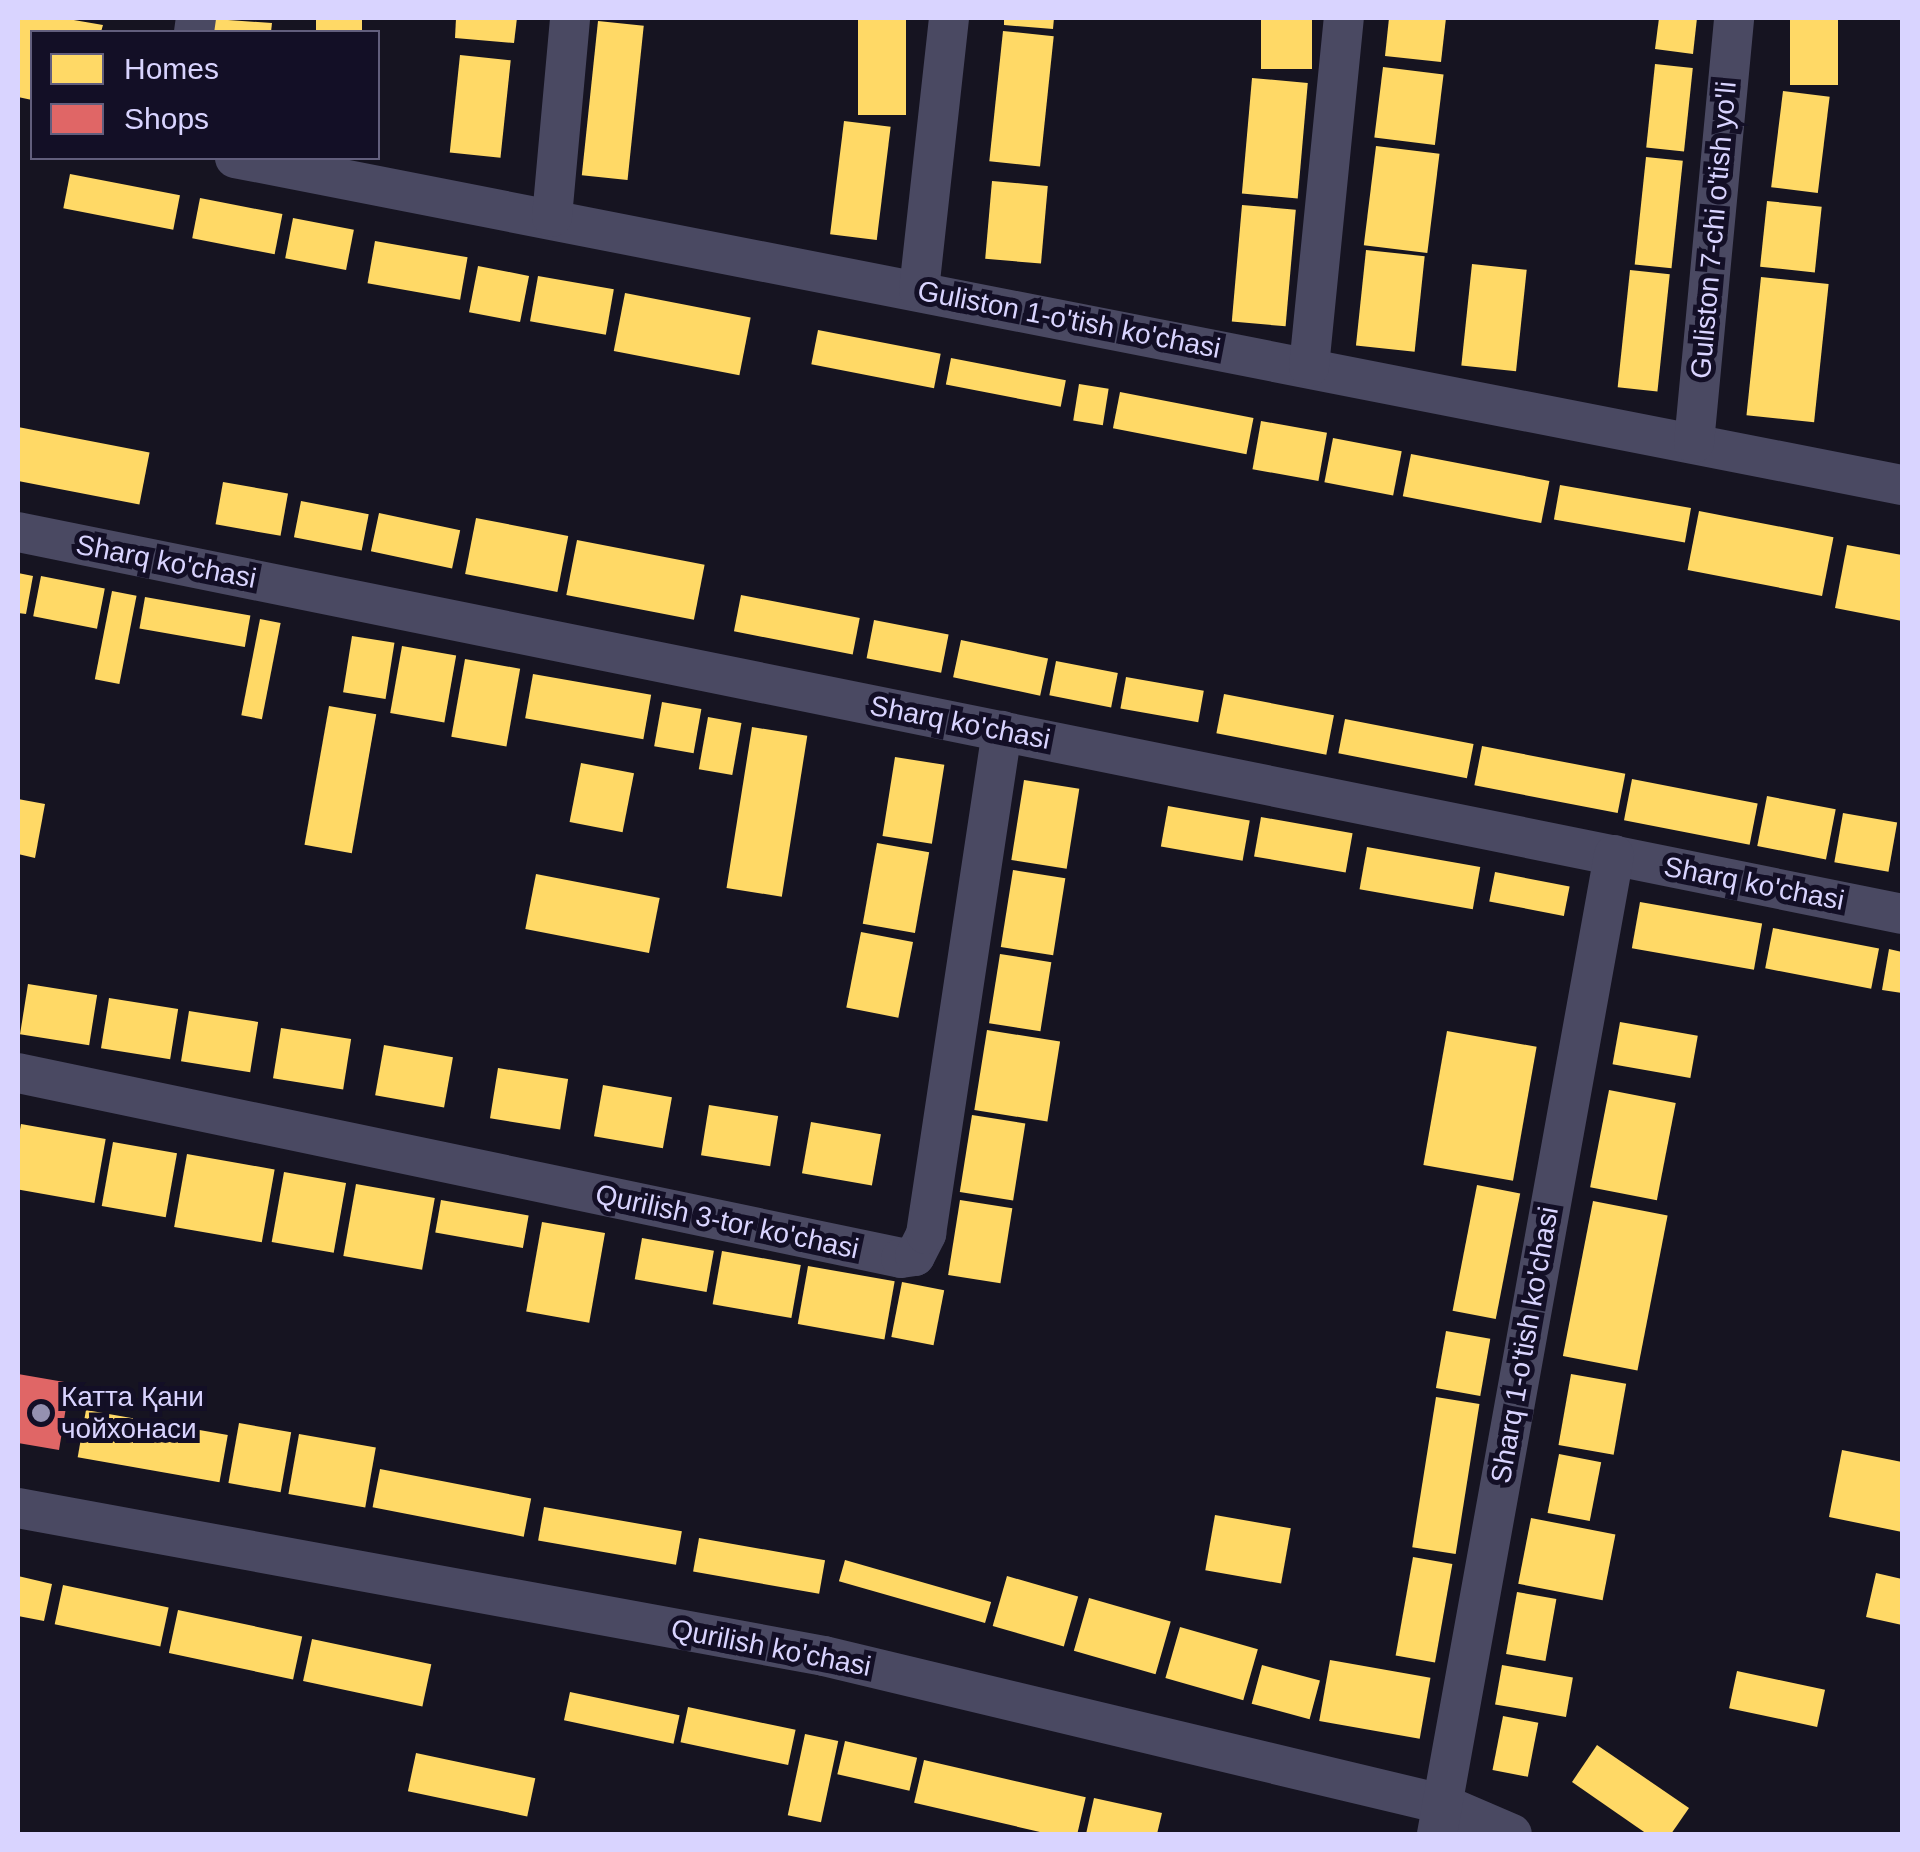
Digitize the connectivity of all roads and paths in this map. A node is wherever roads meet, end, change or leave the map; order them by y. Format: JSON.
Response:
{"nodes":[{"id":1,"x":570,"y":18,"type":"edge"},
{"id":2,"x":949,"y":18,"type":"edge"},
{"id":3,"x":1344,"y":18,"type":"edge"},
{"id":4,"x":1734,"y":18,"type":"edge"},
{"id":5,"x":245,"y":160,"type":"edge"},
{"id":6,"x":552,"y":217,"type":"junction"},
{"id":7,"x":919,"y":290,"type":"junction"},
{"id":8,"x":1309,"y":367,"type":"junction"},
{"id":9,"x":1694,"y":444,"type":"junction"},
{"id":10,"x":1902,"y":485,"type":"edge"},
{"id":11,"x":18,"y":532,"type":"edge"},
{"id":12,"x":1002,"y":731,"type":"junction"},
{"id":13,"x":1614,"y":855,"type":"junction"},
{"id":14,"x":1902,"y":914,"type":"edge"},
{"id":15,"x":18,"y":1074,"type":"edge"},
{"id":16,"x":18,"y":1508,"type":"edge"},
{"id":17,"x":1439,"y":1819,"type":"edge"},
{"id":18,"x":1512,"y":1834,"type":"edge"}],
"edges":[{"from":1,"to":6,"type":"street"},
{"from":2,"to":7,"type":"street"},
{"from":3,"to":8,"type":"street"},
{"from":4,"to":9,"type":"street","name":"Guliston 7-chi o'tish yo'li"},
{"from":5,"to":6,"type":"street","name":"Guliston 1-o'tish ko'chasi"},
{"from":6,"to":7,"type":"street","name":"Guliston 1-o'tish ko'chasi"},
{"from":7,"to":8,"type":"street","name":"Guliston 1-o'tish ko'chasi"},
{"from":8,"to":9,"type":"street","name":"Guliston 1-o'tish ko'chasi"},
{"from":9,"to":10,"type":"street","name":"Guliston 1-o'tish ko'chasi"},
{"from":11,"to":12,"type":"street","name":"Sharq ko'chasi"},
{"from":12,"to":13,"type":"street","name":"Sharq ko'chasi"},
{"from":12,"to":15,"type":"street","name":"Qurilish 3-tor ko'chasi"},
{"from":13,"to":14,"type":"street","name":"Sharq ko'chasi"},
{"from":13,"to":17,"type":"street","name":"Sharq 1-o'tish ko'chasi"},
{"from":16,"to":17,"type":"street","name":"Qurilish ko'chasi"},
{"from":17,"to":18,"type":"street","name":"Qurilish ko'chasi"}]}
